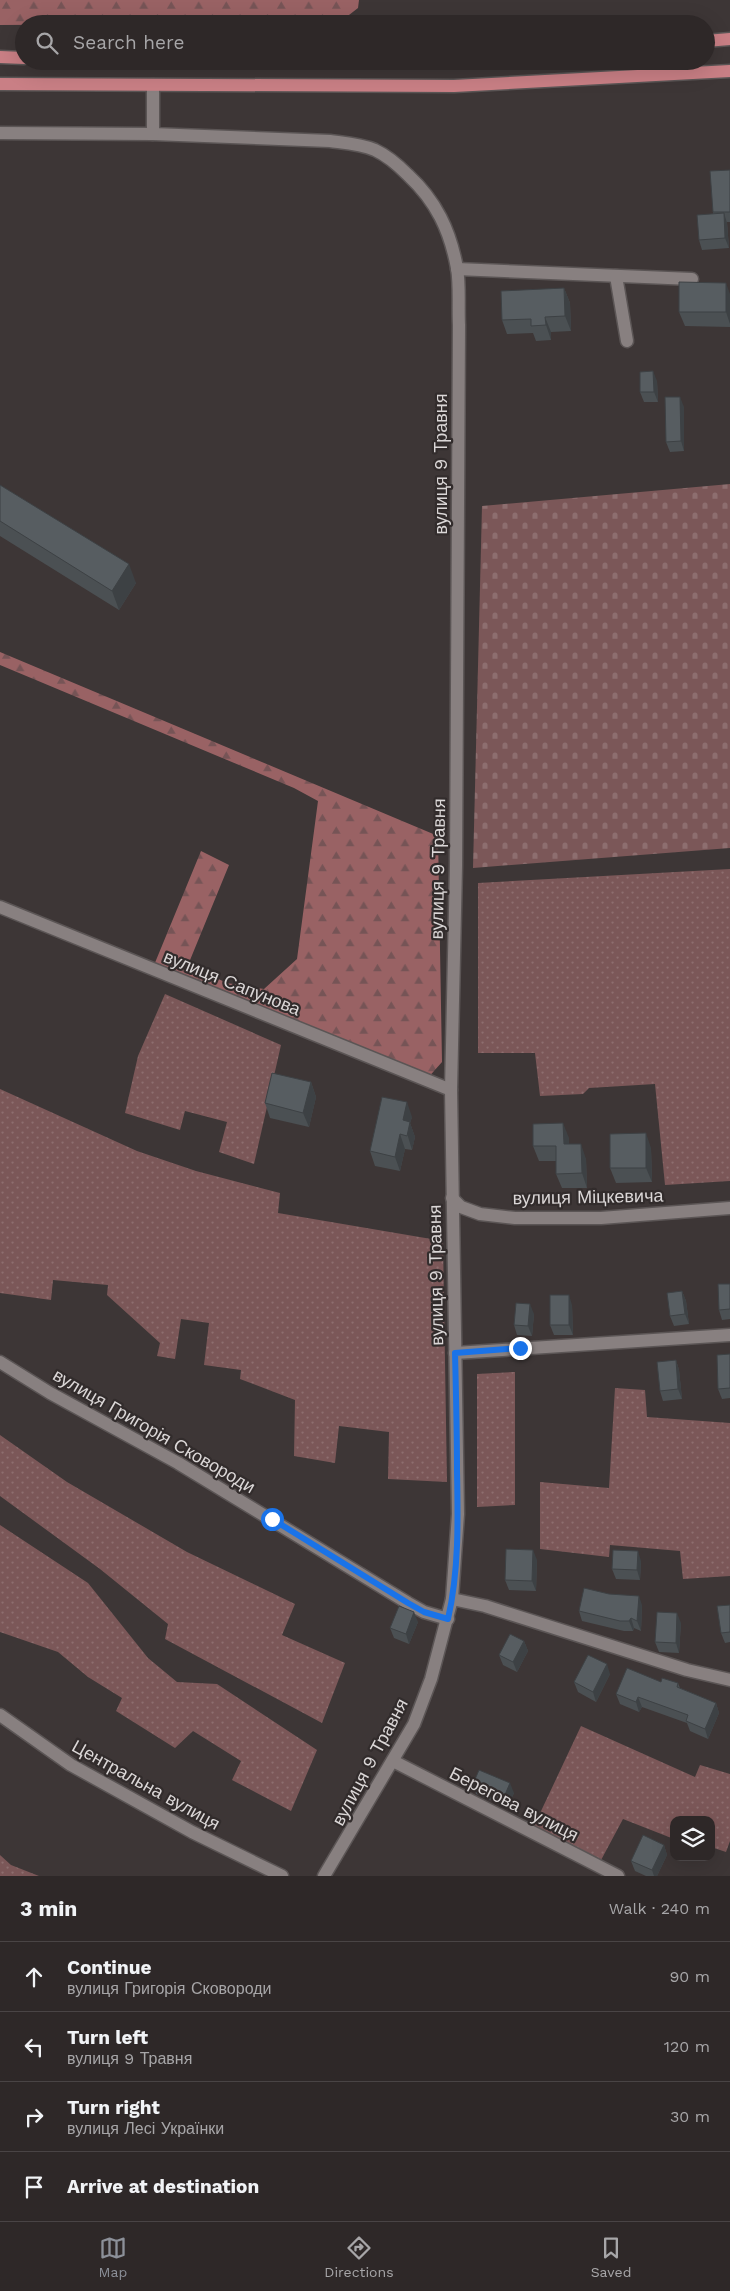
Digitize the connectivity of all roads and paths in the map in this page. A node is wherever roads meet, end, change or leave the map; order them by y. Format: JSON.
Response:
{"nodes":[{"id":1,"x":730,"y":40,"type":"edge"},
{"id":2,"x":715,"y":41,"type":"edge"},
{"id":3,"x":0,"y":58,"type":"edge"},
{"id":4,"x":15,"y":58,"type":"edge"},
{"id":5,"x":730,"y":72,"type":"edge"},
{"id":6,"x":0,"y":84,"type":"edge"},
{"id":7,"x":153,"y":85,"type":"junction"},
{"id":8,"x":0,"y":133,"type":"edge"},
{"id":9,"x":153,"y":134,"type":"junction"},
{"id":10,"x":457,"y":270,"type":"junction"},
{"id":11,"x":616,"y":276,"type":"junction"},
{"id":12,"x":692,"y":279,"type":"dead end"},
{"id":13,"x":627,"y":341,"type":"dead end"},
{"id":14,"x":0,"y":907,"type":"edge"},
{"id":15,"x":451,"y":1090,"type":"junction"},
{"id":16,"x":452,"y":1198,"type":"junction"},
{"id":17,"x":730,"y":1208,"type":"edge"},
{"id":18,"x":730,"y":1335,"type":"edge"},
{"id":19,"x":455,"y":1353,"type":"junction"},
{"id":20,"x":0,"y":1362,"type":"edge"},
{"id":21,"x":452,"y":1599,"type":"junction"},
{"id":22,"x":448,"y":1619,"type":"junction"},
{"id":23,"x":730,"y":1680,"type":"edge"},
{"id":24,"x":0,"y":1715,"type":"edge"},
{"id":25,"x":394,"y":1761,"type":"junction"},
{"id":26,"x":332,"y":1870,"type":"edge"},
{"id":27,"x":282,"y":1876,"type":"edge"},
{"id":28,"x":324,"y":1876,"type":"edge"},
{"id":29,"x":618,"y":1876,"type":"edge"}],
"edges":[{"from":1,"to":2,"type":"main road"},
{"from":3,"to":4,"type":"main road"},
{"from":5,"to":7,"type":"main road"},
{"from":6,"to":7,"type":"main road"},
{"from":7,"to":9,"type":"street"},
{"from":8,"to":9,"type":"street"},
{"from":9,"to":10,"type":"street","name":"вулиця 9 Травня"},
{"from":10,"to":11,"type":"street"},
{"from":10,"to":15,"type":"street","name":"вулиця 9 Травня"},
{"from":11,"to":12,"type":"street"},
{"from":11,"to":13,"type":"street"},
{"from":14,"to":15,"type":"street","name":"вулиця Сапунова"},
{"from":15,"to":16,"type":"street","name":"вулиця 9 Травня"},
{"from":16,"to":17,"type":"street","name":"вулиця Міцкевича"},
{"from":16,"to":19,"type":"street","name":"вулиця 9 Травня"},
{"from":18,"to":19,"type":"street"},
{"from":19,"to":21,"type":"street","name":"вулиця 9 Травня"},
{"from":20,"to":22,"type":"street","name":"вулиця Григорія Сковороди"},
{"from":21,"to":22,"type":"street","name":"вулиця 9 Травня"},
{"from":21,"to":23,"type":"street"},
{"from":22,"to":25,"type":"street","name":"вулиця 9 Травня"},
{"from":24,"to":27,"type":"street","name":"Центральна вулиця"},
{"from":25,"to":26,"type":"street","name":"вулиця 9 Травня"},
{"from":25,"to":29,"type":"street","name":"Берегова вулиця"},
{"from":26,"to":28,"type":"street"}]}
